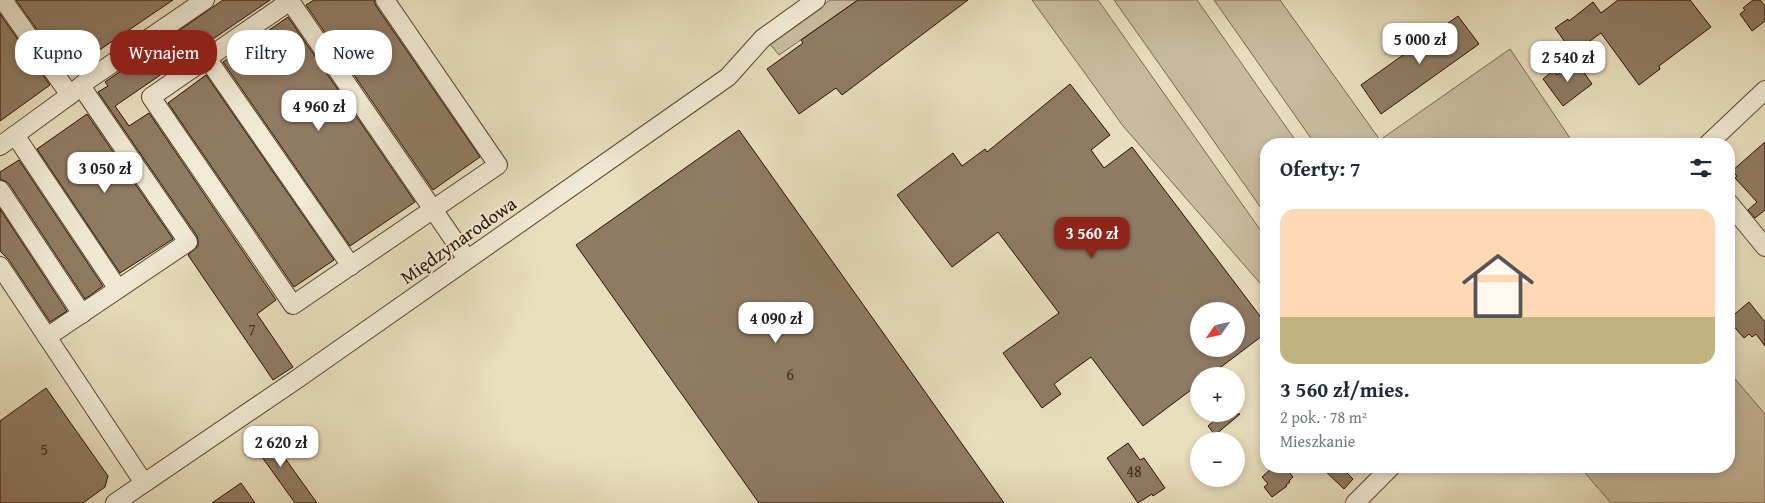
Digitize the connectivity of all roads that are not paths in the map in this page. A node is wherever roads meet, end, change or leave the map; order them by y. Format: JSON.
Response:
{"nodes":[{"id":1,"x":3,"y":0,"type":"edge"},
{"id":2,"x":206,"y":0,"type":"edge"},
{"id":3,"x":290,"y":0,"type":"edge"},
{"id":4,"x":386,"y":0,"type":"edge"},
{"id":5,"x":816,"y":0,"type":"edge"},
{"id":6,"x":217,"y":51,"type":"edge"},
{"id":7,"x":217,"y":72,"type":"edge"},
{"id":8,"x":183,"y":75,"type":"edge"},
{"id":9,"x":1765,"y":90,"type":"edge"},
{"id":10,"x":76,"y":91,"type":"junction"},
{"id":11,"x":1714,"y":138,"type":"edge"},
{"id":12,"x":5,"y":140,"type":"edge"},
{"id":13,"x":0,"y":190,"type":"edge"},
{"id":14,"x":433,"y":209,"type":"junction"},
{"id":15,"x":1735,"y":210,"type":"edge"},
{"id":16,"x":1765,"y":247,"type":"edge"},
{"id":17,"x":467,"y":260,"type":"junction"},
{"id":18,"x":0,"y":266,"type":"edge"},
{"id":19,"x":351,"y":266,"type":"junction"},
{"id":20,"x":118,"y":289,"type":"junction"},
{"id":21,"x":82,"y":314,"type":"junction"},
{"id":22,"x":47,"y":337,"type":"junction"},
{"id":23,"x":1385,"y":473,"type":"edge"},
{"id":24,"x":144,"y":483,"type":"junction"},
{"id":25,"x":115,"y":503,"type":"edge"},
{"id":26,"x":1355,"y":503,"type":"edge"}],
"edges":[{"from":1,"to":10,"type":"street"},
{"from":2,"to":10,"type":"street"},
{"from":3,"to":6,"type":"street"},
{"from":3,"to":14,"type":"street"},
{"from":4,"to":14,"type":"street"},
{"from":5,"to":17,"type":"street","name":"Międzynarodowa"},
{"from":7,"to":19,"type":"street"},
{"from":8,"to":19,"type":"street"},
{"from":9,"to":11,"type":"street"},
{"from":10,"to":12,"type":"street"},
{"from":10,"to":20,"type":"street"},
{"from":12,"to":20,"type":"street"},
{"from":13,"to":21,"type":"street"},
{"from":14,"to":17,"type":"street"},
{"from":14,"to":19,"type":"street"},
{"from":15,"to":16,"type":"street"},
{"from":17,"to":24,"type":"street","name":"Międzynarodowa"},
{"from":18,"to":22,"type":"street"},
{"from":20,"to":21,"type":"street"},
{"from":21,"to":22,"type":"street"},
{"from":22,"to":24,"type":"street"},
{"from":23,"to":26,"type":"street"},
{"from":24,"to":25,"type":"street","name":"Międzynarodowa"}]}
